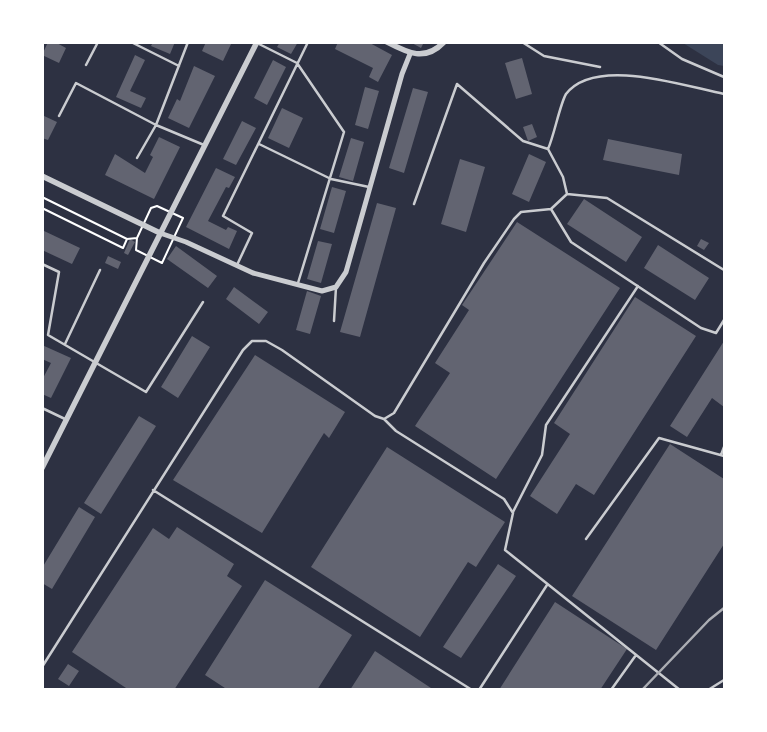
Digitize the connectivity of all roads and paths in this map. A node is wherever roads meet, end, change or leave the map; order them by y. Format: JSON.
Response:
{"nodes":[{"id":1,"x":98,"y":42,"type":"edge"},
{"id":2,"x":131,"y":42,"type":"edge"},
{"id":3,"x":188,"y":42,"type":"edge"},
{"id":4,"x":308,"y":42,"type":"edge"},
{"id":5,"x":387,"y":42,"type":"edge"},
{"id":6,"x":444,"y":42,"type":"edge"},
{"id":7,"x":522,"y":42,"type":"edge"},
{"id":8,"x":658,"y":42,"type":"edge"},
{"id":9,"x":257,"y":43,"type":"edge"},
{"id":10,"x":410,"y":54,"type":"junction"},
{"id":11,"x":297,"y":63,"type":"junction"},
{"id":12,"x":86,"y":65,"type":"dead end"},
{"id":13,"x":179,"y":66,"type":"junction"},
{"id":14,"x":600,"y":67,"type":"dead end"},
{"id":15,"x":724,"y":77,"type":"edge"},
{"id":16,"x":724,"y":94,"type":"edge"},
{"id":17,"x":59,"y":116,"type":"dead end"},
{"id":18,"x":156,"y":125,"type":"junction"},
{"id":19,"x":258,"y":144,"type":"junction"},
{"id":20,"x":206,"y":146,"type":"junction"},
{"id":21,"x":548,"y":149,"type":"junction"},
{"id":22,"x":137,"y":158,"type":"dead end"},
{"id":23,"x":42,"y":176,"type":"edge"},
{"id":24,"x":331,"y":179,"type":"junction"},
{"id":25,"x":370,"y":187,"type":"junction"},
{"id":26,"x":567,"y":194,"type":"junction"},
{"id":27,"x":42,"y":197,"type":"edge"},
{"id":28,"x":414,"y":204,"type":"dead end"},
{"id":29,"x":42,"y":208,"type":"edge"},
{"id":30,"x":551,"y":209,"type":"junction"},
{"id":31,"x":160,"y":234,"type":"junction"},
{"id":32,"x":137,"y":238,"type":"dead end"},
{"id":33,"x":127,"y":239,"type":"junction"},
{"id":34,"x":42,"y":264,"type":"edge"},
{"id":35,"x":236,"y":267,"type":"junction"},
{"id":36,"x":100,"y":270,"type":"dead end"},
{"id":37,"x":724,"y":270,"type":"edge"},
{"id":38,"x":297,"y":285,"type":"junction"},
{"id":39,"x":638,"y":286,"type":"junction"},
{"id":40,"x":336,"y":287,"type":"junction"},
{"id":41,"x":203,"y":302,"type":"dead end"},
{"id":42,"x":334,"y":320,"type":"dead end"},
{"id":43,"x":724,"y":320,"type":"edge"},
{"id":44,"x":65,"y":344,"type":"junction"},
{"id":45,"x":96,"y":362,"type":"junction"},
{"id":46,"x":42,"y":408,"type":"edge"},
{"id":47,"x":384,"y":419,"type":"junction"},
{"id":48,"x":66,"y":420,"type":"junction"},
{"id":49,"x":724,"y":447,"type":"edge"},
{"id":50,"x":723,"y":455,"type":"edge"},
{"id":51,"x":42,"y":468,"type":"edge"},
{"id":52,"x":153,"y":490,"type":"junction"},
{"id":53,"x":513,"y":513,"type":"junction"},
{"id":54,"x":586,"y":539,"type":"dead end"},
{"id":55,"x":547,"y":585,"type":"junction"},
{"id":56,"x":636,"y":655,"type":"junction"},
{"id":57,"x":42,"y":667,"type":"edge"},
{"id":58,"x":724,"y":680,"type":"edge"},
{"id":59,"x":472,"y":690,"type":"edge"},
{"id":60,"x":478,"y":690,"type":"edge"},
{"id":61,"x":611,"y":690,"type":"edge"},
{"id":62,"x":680,"y":690,"type":"edge"},
{"id":63,"x":708,"y":690,"type":"edge"}],
"edges":[{"from":1,"to":12,"type":"lane"},
{"from":2,"to":13,"type":"lane"},
{"from":3,"to":13,"type":"lane"},
{"from":4,"to":11,"type":"lane"},
{"from":5,"to":10,"type":"street"},
{"from":6,"to":10,"type":"street"},
{"from":7,"to":14,"type":"lane"},
{"from":8,"to":15,"type":"lane"},
{"from":9,"to":11,"type":"lane"},
{"from":9,"to":20,"type":"street"},
{"from":10,"to":25,"type":"street"},
{"from":11,"to":19,"type":"lane"},
{"from":11,"to":24,"type":"lane"},
{"from":13,"to":18,"type":"lane"},
{"from":16,"to":21,"type":"lane"},
{"from":17,"to":18,"type":"lane"},
{"from":18,"to":20,"type":"lane"},
{"from":18,"to":22,"type":"lane"},
{"from":19,"to":24,"type":"lane"},
{"from":19,"to":35,"type":"lane"},
{"from":20,"to":31,"type":"street"},
{"from":21,"to":26,"type":"lane"},
{"from":21,"to":28,"type":"lane"},
{"from":23,"to":31,"type":"street"},
{"from":24,"to":25,"type":"lane"},
{"from":24,"to":38,"type":"lane"},
{"from":25,"to":40,"type":"street"},
{"from":26,"to":30,"type":"lane"},
{"from":26,"to":37,"type":"lane"},
{"from":27,"to":33,"type":"path"},
{"from":29,"to":33,"type":"path"},
{"from":30,"to":39,"type":"lane"},
{"from":30,"to":47,"type":"lane"},
{"from":31,"to":35,"type":"street"},
{"from":31,"to":45,"type":"street"},
{"from":32,"to":33,"type":"path"},
{"from":34,"to":44,"type":"lane"},
{"from":35,"to":38,"type":"street"},
{"from":36,"to":44,"type":"lane"},
{"from":38,"to":40,"type":"street"},
{"from":39,"to":43,"type":"lane"},
{"from":39,"to":53,"type":"lane"},
{"from":40,"to":42,"type":"lane"},
{"from":41,"to":45,"type":"lane"},
{"from":44,"to":45,"type":"lane"},
{"from":45,"to":48,"type":"street"},
{"from":46,"to":48,"type":"lane"},
{"from":47,"to":52,"type":"lane"},
{"from":47,"to":53,"type":"lane"},
{"from":48,"to":51,"type":"street"},
{"from":49,"to":50,"type":"lane"},
{"from":50,"to":54,"type":"lane"},
{"from":52,"to":57,"type":"lane"},
{"from":52,"to":59,"type":"lane"},
{"from":53,"to":55,"type":"lane"},
{"from":55,"to":56,"type":"lane"},
{"from":55,"to":60,"type":"lane"},
{"from":56,"to":61,"type":"lane"},
{"from":56,"to":62,"type":"lane"},
{"from":58,"to":63,"type":"lane"}]}
